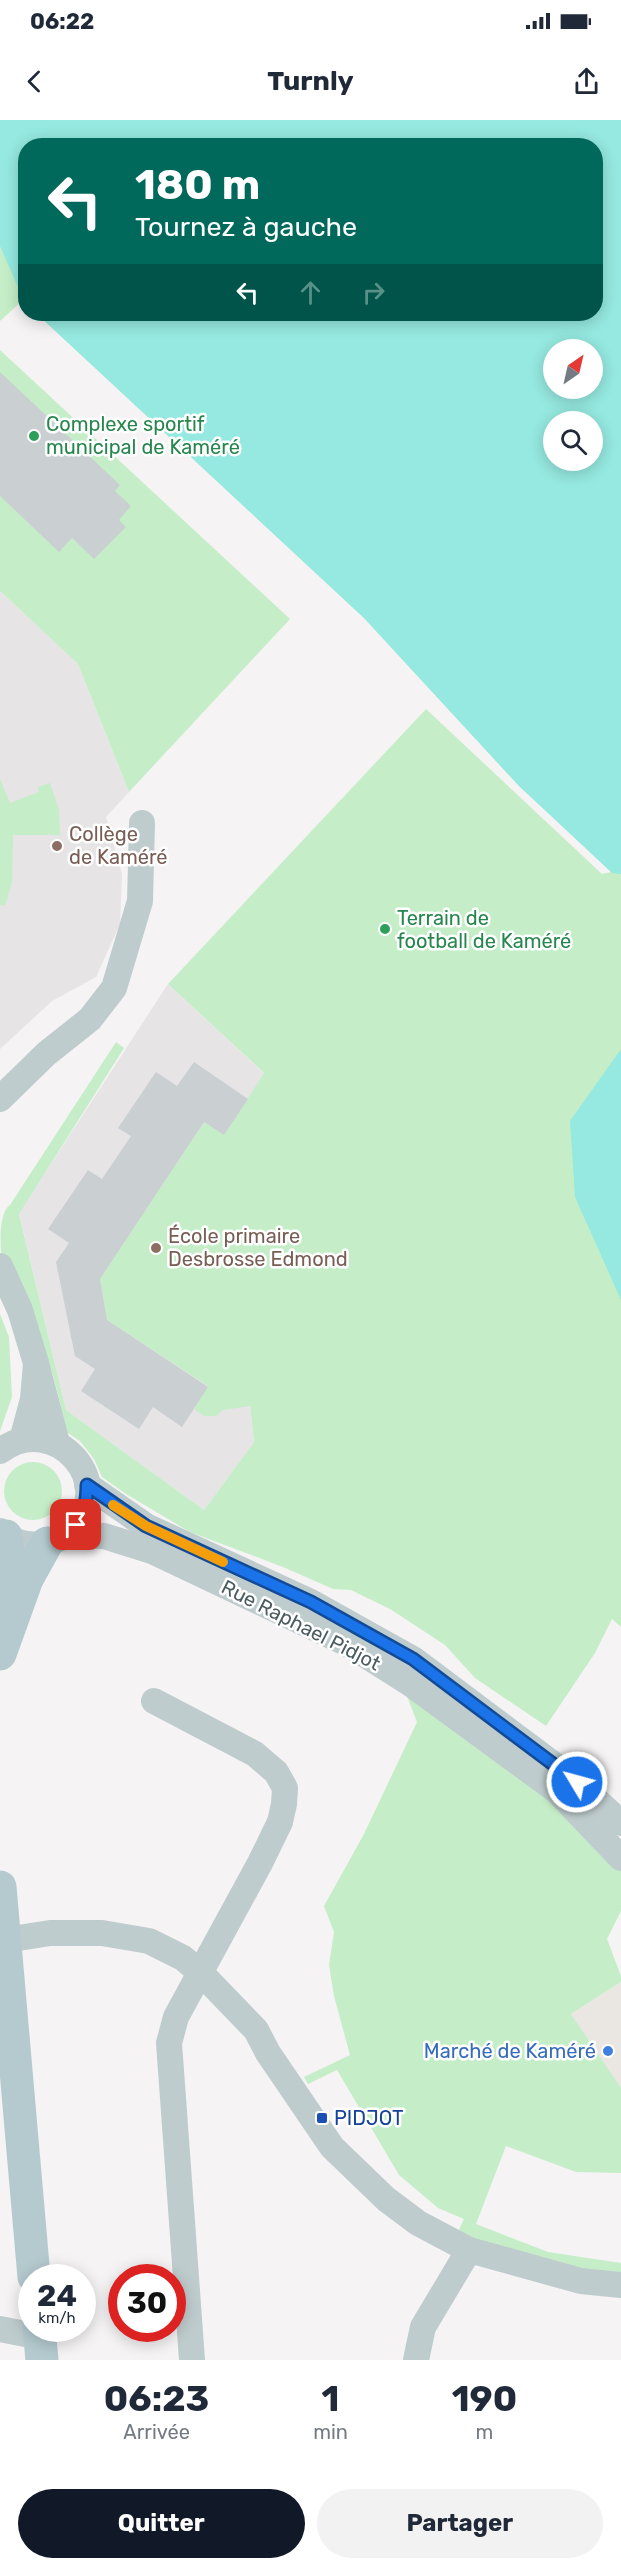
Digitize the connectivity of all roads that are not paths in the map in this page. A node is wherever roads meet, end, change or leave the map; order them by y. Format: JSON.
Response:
{"nodes":[{"id":1,"x":142,"y":823,"type":"dead end"},
{"id":2,"x":0,"y":1099,"type":"edge"},
{"id":3,"x":0,"y":1266,"type":"edge"},
{"id":4,"x":36,"y":1363,"type":"junction"},
{"id":5,"x":57,"y":1443,"type":"junction"},
{"id":6,"x":11,"y":1445,"type":"edge"},
{"id":7,"x":87,"y":1485,"type":"junction"},
{"id":8,"x":3,"y":1534,"type":"edge"},
{"id":9,"x":56,"y":1539,"type":"junction"},
{"id":10,"x":0,"y":1615,"type":"edge"},
{"id":11,"x":0,"y":1654,"type":"edge"},
{"id":12,"x":154,"y":1701,"type":"dead end"},
{"id":13,"x":621,"y":1823,"type":"edge"},
{"id":14,"x":621,"y":1858,"type":"edge"},
{"id":15,"x":0,"y":1887,"type":"edge"},
{"id":16,"x":2,"y":1941,"type":"edge"},
{"id":17,"x":201,"y":1973,"type":"junction"},
{"id":18,"x":469,"y":2250,"type":"junction"},
{"id":19,"x":33,"y":2264,"type":"edge"},
{"id":20,"x":621,"y":2285,"type":"edge"},
{"id":21,"x":0,"y":2329,"type":"edge"},
{"id":22,"x":18,"y":2335,"type":"edge"},
{"id":23,"x":192,"y":2360,"type":"edge"},
{"id":24,"x":416,"y":2360,"type":"edge"}],
"edges":[{"from":1,"to":2,"type":"street"},
{"from":3,"to":4,"type":"street"},
{"from":4,"to":5,"type":"street"},
{"from":4,"to":6,"type":"street"},
{"from":5,"to":6,"type":"street"},
{"from":5,"to":7,"type":"street"},
{"from":7,"to":9,"type":"street"},
{"from":7,"to":13,"type":"street","name":"Rue Raphael Pidjot"},
{"from":8,"to":9,"type":"street","name":"Rue Raphael Pidjot"},
{"from":8,"to":10,"type":"main road"},
{"from":9,"to":11,"type":"main road"},
{"from":9,"to":14,"type":"street","name":"Rue Raphael Pidjot"},
{"from":12,"to":17,"type":"street"},
{"from":15,"to":16,"type":"main road"},
{"from":16,"to":17,"type":"street"},
{"from":16,"to":19,"type":"main road"},
{"from":17,"to":18,"type":"street"},
{"from":17,"to":23,"type":"street"},
{"from":18,"to":20,"type":"street"},
{"from":18,"to":24,"type":"street"},
{"from":21,"to":22,"type":"street"}]}
